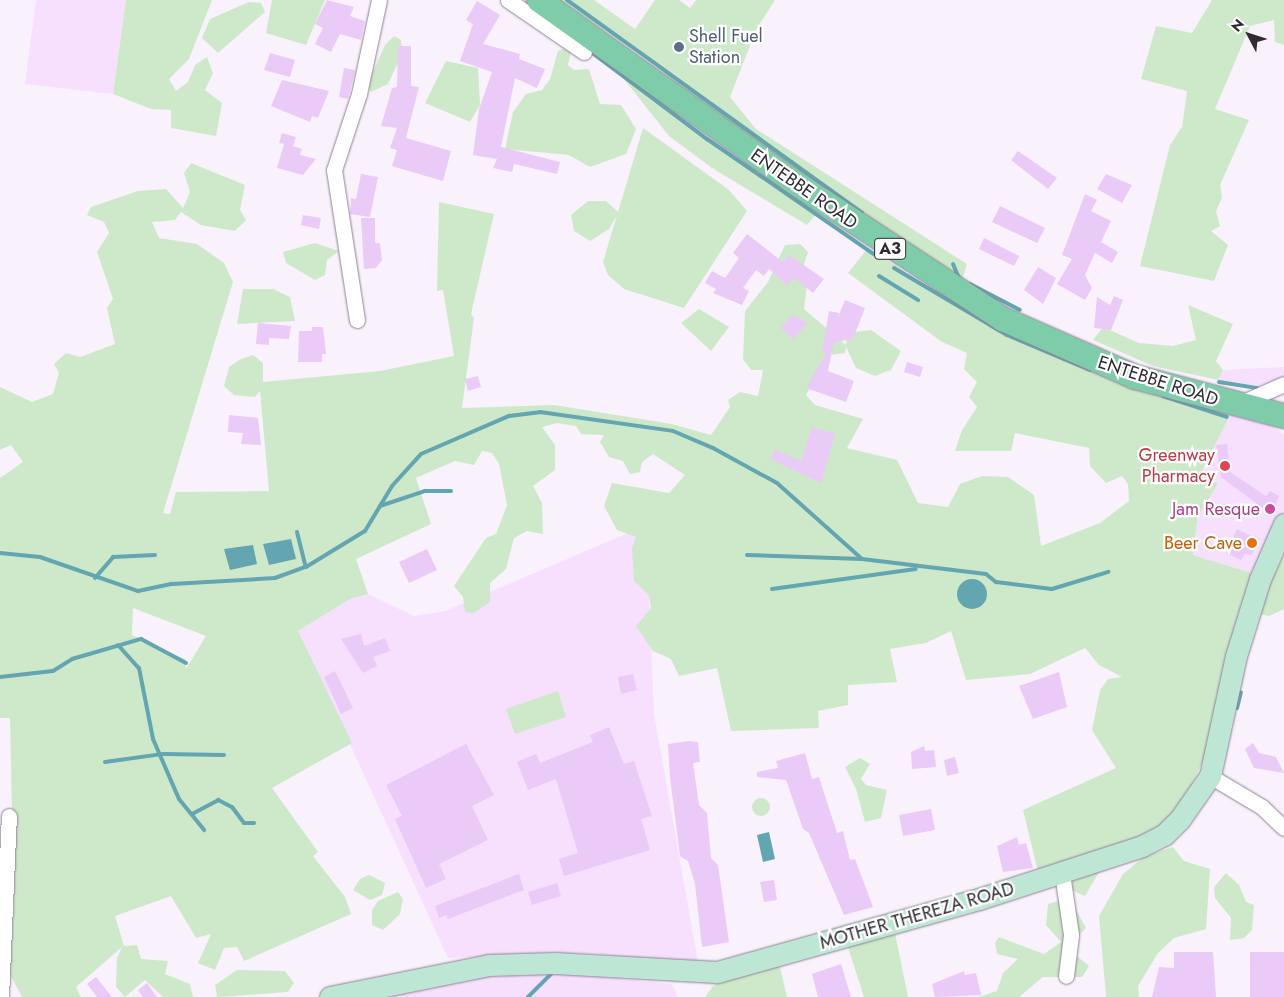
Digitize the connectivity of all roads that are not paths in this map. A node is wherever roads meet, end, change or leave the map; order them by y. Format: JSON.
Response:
{"nodes":[{"id":1,"x":379,"y":0,"type":"edge"},
{"id":2,"x":508,"y":0,"type":"edge"},
{"id":3,"x":539,"y":0,"type":"edge"},
{"id":4,"x":584,"y":52,"type":"dead end"},
{"id":5,"x":357,"y":320,"type":"dead end"},
{"id":6,"x":1284,"y":384,"type":"edge"},
{"id":7,"x":1236,"y":405,"type":"junction"},
{"id":8,"x":1284,"y":416,"type":"edge"},
{"id":9,"x":1284,"y":524,"type":"edge"},
{"id":10,"x":1210,"y":776,"type":"junction"},
{"id":11,"x":9,"y":816,"type":"dead end"},
{"id":12,"x":1284,"y":828,"type":"edge"},
{"id":13,"x":1062,"y":873,"type":"junction"},
{"id":14,"x":1066,"y":976,"type":"dead end"},
{"id":15,"x":1,"y":997,"type":"edge"},
{"id":16,"x":330,"y":997,"type":"edge"}],
"edges":[{"from":1,"to":5,"type":"street"},
{"from":2,"to":4,"type":"street"},
{"from":3,"to":7,"type":"main road","name":"ENTEBBE ROAD","number":"A3"},
{"from":6,"to":7,"type":"street"},
{"from":7,"to":8,"type":"main road","name":"ENTEBBE ROAD","number":"A3"},
{"from":9,"to":10,"type":"street","name":"MOTHER THEREZA ROAD"},
{"from":10,"to":12,"type":"street"},
{"from":10,"to":13,"type":"street","name":"MOTHER THEREZA ROAD"},
{"from":11,"to":15,"type":"street"},
{"from":13,"to":14,"type":"street"},
{"from":13,"to":16,"type":"street","name":"MOTHER THEREZA ROAD"}]}
